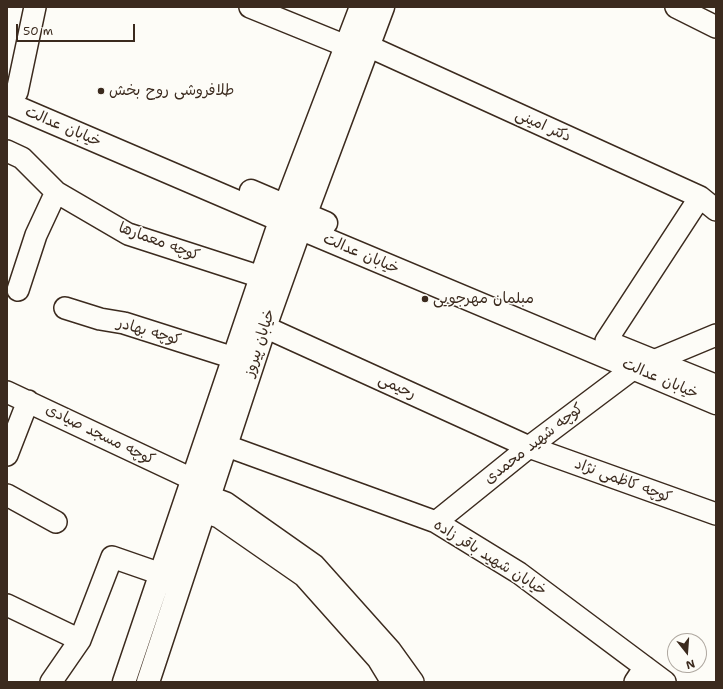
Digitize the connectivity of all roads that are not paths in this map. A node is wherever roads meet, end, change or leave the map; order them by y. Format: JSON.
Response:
{"nodes":[{"id":1,"x":35,"y":7,"type":"edge"},
{"id":2,"x":250,"y":7,"type":"edge"},
{"id":3,"x":361,"y":7,"type":"edge"},
{"id":4,"x":383,"y":7,"type":"edge"},
{"id":5,"x":676,"y":7,"type":"edge"},
{"id":6,"x":716,"y":27,"type":"edge"},
{"id":7,"x":346,"y":46,"type":"junction"},
{"id":8,"x":368,"y":46,"type":"junction"},
{"id":9,"x":10,"y":94,"type":"edge"},
{"id":10,"x":7,"y":151,"type":"edge"},
{"id":11,"x":56,"y":192,"type":"junction"},
{"id":12,"x":700,"y":197,"type":"junction"},
{"id":13,"x":716,"y":210,"type":"edge"},
{"id":14,"x":282,"y":213,"type":"junction"},
{"id":15,"x":302,"y":221,"type":"junction"},
{"id":16,"x":261,"y":277,"type":"junction"},
{"id":17,"x":18,"y":290,"type":"dead end"},
{"id":18,"x":64,"y":308,"type":"dead end"},
{"id":19,"x":265,"y":326,"type":"junction"},
{"id":20,"x":716,"y":335,"type":"edge"},
{"id":21,"x":606,"y":341,"type":"junction"},
{"id":22,"x":234,"y":358,"type":"junction"},
{"id":23,"x":656,"y":360,"type":"junction"},
{"id":24,"x":634,"y":368,"type":"junction"},
{"id":25,"x":716,"y":386,"type":"edge"},
{"id":26,"x":7,"y":392,"type":"edge"},
{"id":27,"x":28,"y":401,"type":"junction"},
{"id":28,"x":716,"y":403,"type":"edge"},
{"id":29,"x":227,"y":446,"type":"junction"},
{"id":30,"x":529,"y":447,"type":"junction"},
{"id":31,"x":7,"y":455,"type":"edge"},
{"id":32,"x":192,"y":479,"type":"junction"},
{"id":33,"x":7,"y":495,"type":"edge"},
{"id":34,"x":208,"y":504,"type":"junction"},
{"id":35,"x":716,"y":514,"type":"edge"},
{"id":36,"x":56,"y":522,"type":"dead end"},
{"id":37,"x":436,"y":522,"type":"junction"},
{"id":38,"x":161,"y":574,"type":"junction"},
{"id":39,"x":7,"y":605,"type":"edge"},
{"id":40,"x":80,"y":640,"type":"junction"},
{"id":41,"x":640,"y":674,"type":"edge"},
{"id":42,"x":51,"y":682,"type":"edge"},
{"id":43,"x":124,"y":682,"type":"edge"},
{"id":44,"x":148,"y":682,"type":"edge"},
{"id":45,"x":392,"y":682,"type":"edge"},
{"id":46,"x":413,"y":682,"type":"edge"},
{"id":47,"x":665,"y":682,"type":"edge"}],
"edges":[{"from":1,"to":9,"type":"street"},
{"from":2,"to":7,"type":"street"},
{"from":3,"to":7,"type":"main road","name":"خیابان پیروز"},
{"from":4,"to":8,"type":"main road","name":"خیابان پیروز"},
{"from":5,"to":6,"type":"street"},
{"from":7,"to":14,"type":"main road","name":"خیابان پیروز"},
{"from":8,"to":12,"type":"street","name":"دکتر امینی"},
{"from":8,"to":15,"type":"main road","name":"خیابان پیروز"},
{"from":9,"to":14,"type":"main road","name":"خیابان عدالت"},
{"from":10,"to":11,"type":"street","name":"کوچه معمارها"},
{"from":11,"to":16,"type":"street","name":"کوچه معمارها"},
{"from":11,"to":17,"type":"street"},
{"from":12,"to":13,"type":"street","name":"دکتر امینی"},
{"from":12,"to":21,"type":"street"},
{"from":14,"to":15,"type":"main road","name":"خیابان عدالت"},
{"from":14,"to":16,"type":"main road","name":"خیابان پیروز"},
{"from":15,"to":19,"type":"main road","name":"خیابان پیروز"},
{"from":15,"to":21,"type":"main road","name":"خیابان عدالت"},
{"from":15,"to":24,"type":"main road","name":"خیابان عدالت"},
{"from":16,"to":22,"type":"main road","name":"خیابان پیروز"},
{"from":18,"to":22,"type":"street","name":"کوچه بهادر"},
{"from":19,"to":29,"type":"main road","name":"خیابان پیروز"},
{"from":19,"to":30,"type":"street","name":"رحیمی"},
{"from":20,"to":23,"type":"street"},
{"from":21,"to":23,"type":"main road","name":"خیابان عدالت"},
{"from":22,"to":32,"type":"main road","name":"خیابان پیروز"},
{"from":23,"to":25,"type":"main road","name":"خیابان عدالت"},
{"from":24,"to":28,"type":"main road","name":"خیابان عدالت"},
{"from":24,"to":30,"type":"street","name":"کوچه شهید محمدی"},
{"from":26,"to":27,"type":"street","name":"کوچه مسجد صیادی"},
{"from":27,"to":31,"type":"street"},
{"from":27,"to":32,"type":"street","name":"کوچه مسجد صیادی"},
{"from":29,"to":34,"type":"main road","name":"خیابان پیروز"},
{"from":29,"to":37,"type":"street","name":"خیابان شهید باقر زاده"},
{"from":30,"to":35,"type":"street","name":"کوچه کاظمی نژاد"},
{"from":30,"to":37,"type":"street","name":"کوچه شهید محمدی"},
{"from":32,"to":38,"type":"main road","name":"خیابان پیروز"},
{"from":33,"to":36,"type":"street"},
{"from":34,"to":44,"type":"main road","name":"خیابان پیروز"},
{"from":34,"to":45,"type":"street"},
{"from":34,"to":46,"type":"street"},
{"from":37,"to":41,"type":"street","name":"خیابان شهید باقر زاده"},
{"from":38,"to":40,"type":"street"},
{"from":38,"to":43,"type":"main road","name":"خیابان پیروز"},
{"from":39,"to":40,"type":"street"},
{"from":40,"to":42,"type":"street"},
{"from":41,"to":47,"type":"street","name":"خیابان شهید باقر زاده"}]}
